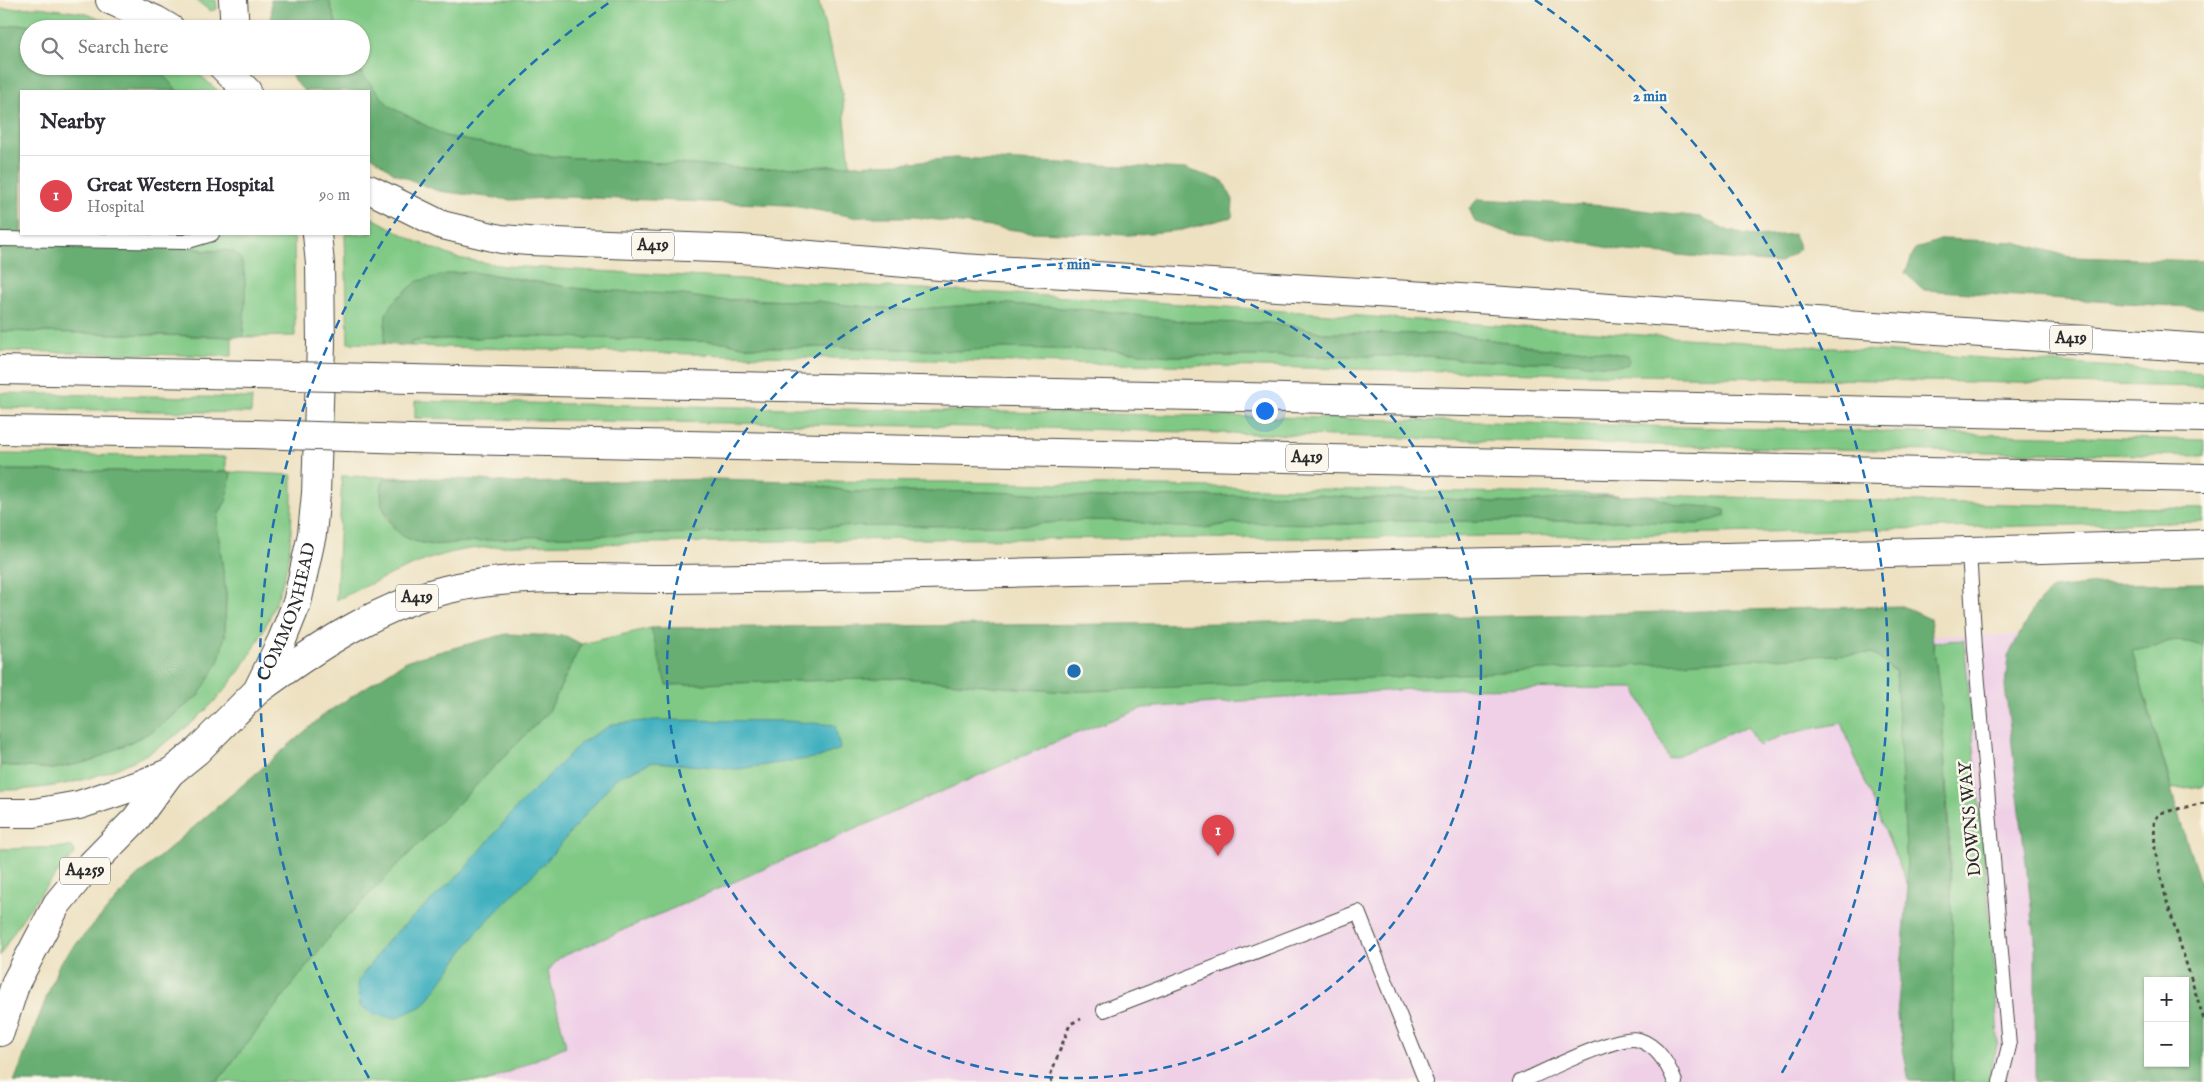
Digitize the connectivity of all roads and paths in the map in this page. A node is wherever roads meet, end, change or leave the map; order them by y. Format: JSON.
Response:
{"nodes":[{"id":1,"x":110,"y":0,"type":"edge"},
{"id":2,"x":233,"y":0,"type":"edge"},
{"id":3,"x":156,"y":20,"type":"edge"},
{"id":4,"x":234,"y":20,"type":"edge"},
{"id":5,"x":370,"y":189,"type":"edge"},
{"id":6,"x":209,"y":235,"type":"edge"},
{"id":7,"x":317,"y":235,"type":"edge"},
{"id":8,"x":0,"y":239,"type":"edge"},
{"id":9,"x":2204,"y":348,"type":"edge"},
{"id":10,"x":0,"y":370,"type":"edge"},
{"id":11,"x":2204,"y":418,"type":"edge"},
{"id":12,"x":0,"y":430,"type":"edge"},
{"id":13,"x":2204,"y":478,"type":"edge"},
{"id":14,"x":2204,"y":544,"type":"edge"},
{"id":15,"x":1969,"y":552,"type":"junction"},
{"id":16,"x":257,"y":691,"type":"junction"},
{"id":17,"x":171,"y":772,"type":"junction"},
{"id":18,"x":2204,"y":803,"type":"edge"},
{"id":19,"x":0,"y":813,"type":"edge"},
{"id":20,"x":1104,"y":1010,"type":"joint"},
{"id":21,"x":2204,"y":1020,"type":"edge"},
{"id":22,"x":0,"y":1032,"type":"edge"},
{"id":23,"x":1052,"y":1082,"type":"edge"},
{"id":24,"x":1426,"y":1082,"type":"edge"},
{"id":25,"x":1520,"y":1082,"type":"edge"},
{"id":26,"x":1675,"y":1082,"type":"edge"},
{"id":27,"x":2000,"y":1082,"type":"edge"}],
"edges":[{"from":1,"to":3,"type":"main road"},
{"from":2,"to":4,"type":"main road"},
{"from":5,"to":9,"type":"main road","number":"A419"},
{"from":6,"to":8,"type":"lane"},
{"from":7,"to":16,"type":"main road","name":"COMMONHEAD"},
{"from":10,"to":11,"type":"main road","bridge":true},
{"from":12,"to":13,"type":"main road","number":"A419","bridge":true},
{"from":14,"to":15,"type":"main road","number":"A419"},
{"from":15,"to":16,"type":"main road","number":"A419"},
{"from":15,"to":27,"type":"lane","name":"DOWNS WAY"},
{"from":16,"to":17,"type":"main road","name":"COMMONHEAD"},
{"from":17,"to":19,"type":"main road","name":"COMMONHEAD"},
{"from":17,"to":22,"type":"main road","number":"A4259"},
{"from":18,"to":21,"type":"path"},
{"from":20,"to":23,"type":"path"},
{"from":20,"to":24,"type":"lane"},
{"from":25,"to":26,"type":"lane"}]}
